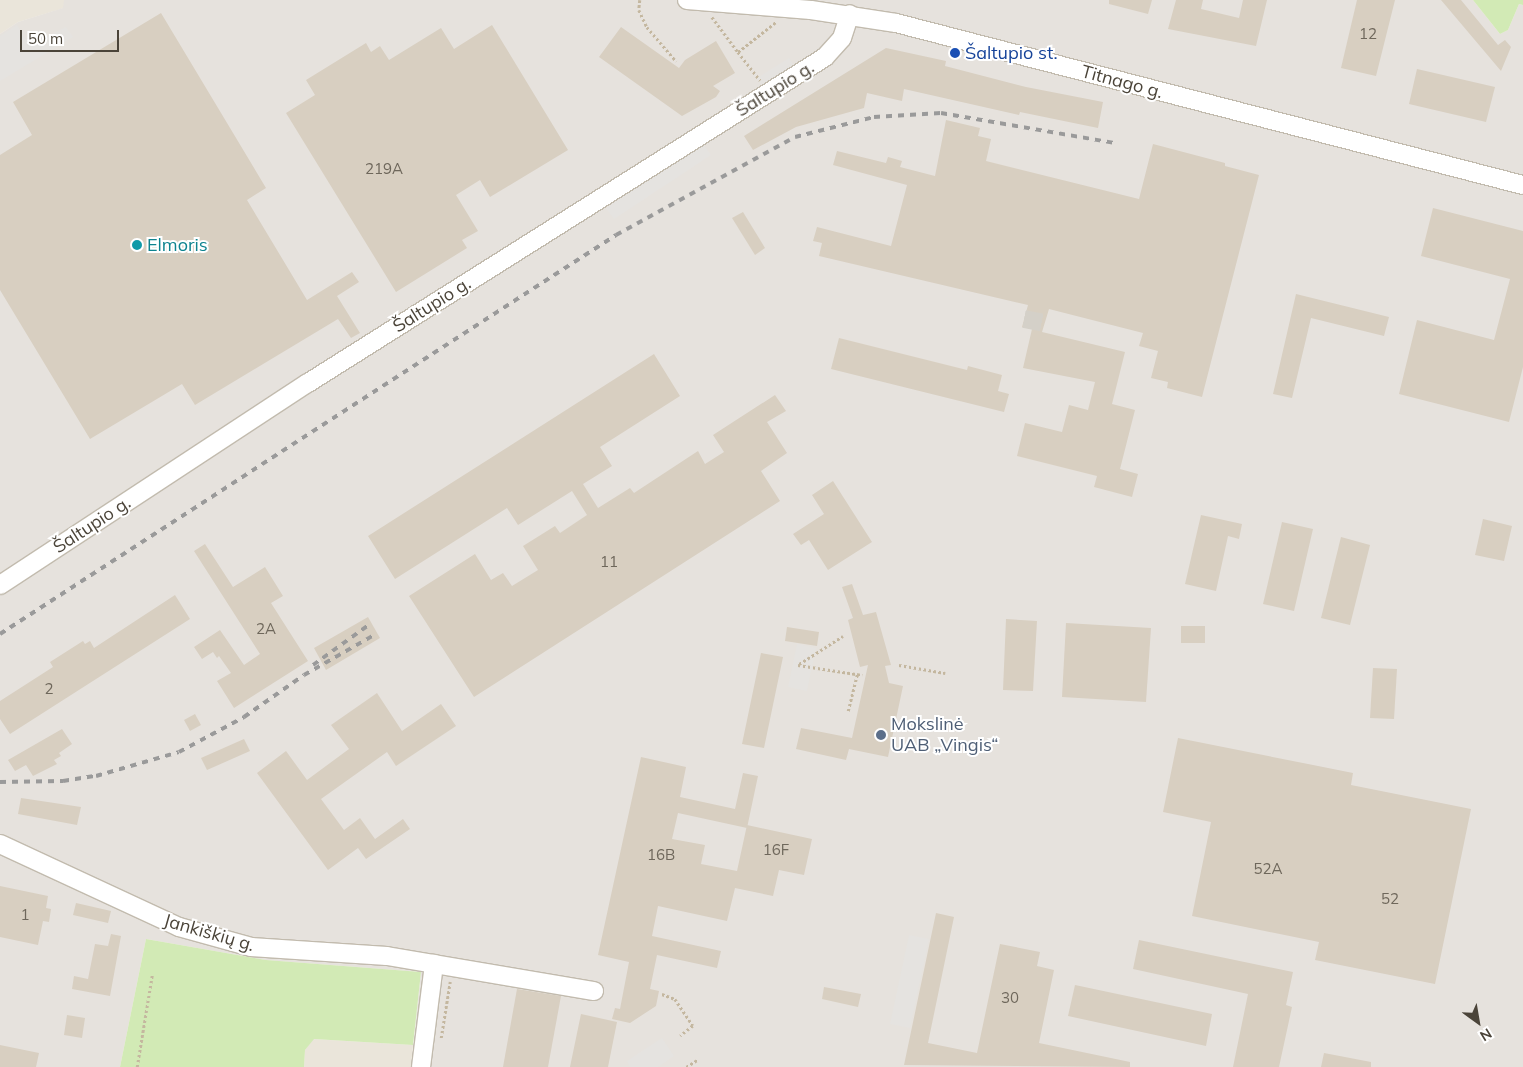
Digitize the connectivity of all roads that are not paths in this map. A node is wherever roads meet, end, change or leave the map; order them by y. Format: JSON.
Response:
{"nodes":[{"id":1,"x":687,"y":0,"type":"edge"},
{"id":2,"x":850,"y":14,"type":"junction"},
{"id":3,"x":1523,"y":185,"type":"edge"},
{"id":4,"x":0,"y":585,"type":"edge"},
{"id":5,"x":0,"y":844,"type":"edge"},
{"id":6,"x":434,"y":964,"type":"junction"},
{"id":7,"x":594,"y":991,"type":"dead end"},
{"id":8,"x":421,"y":1067,"type":"edge"}],
"edges":[{"from":1,"to":2,"type":"street","name":"Titnago g."},
{"from":2,"to":3,"type":"street","name":"Titnago g."},
{"from":2,"to":4,"type":"street","name":"Šaltupio g."},
{"from":5,"to":6,"type":"street","name":"Jankiškių g."},
{"from":6,"to":7,"type":"street","name":"Jankiškių g."},
{"from":6,"to":8,"type":"street"}]}
